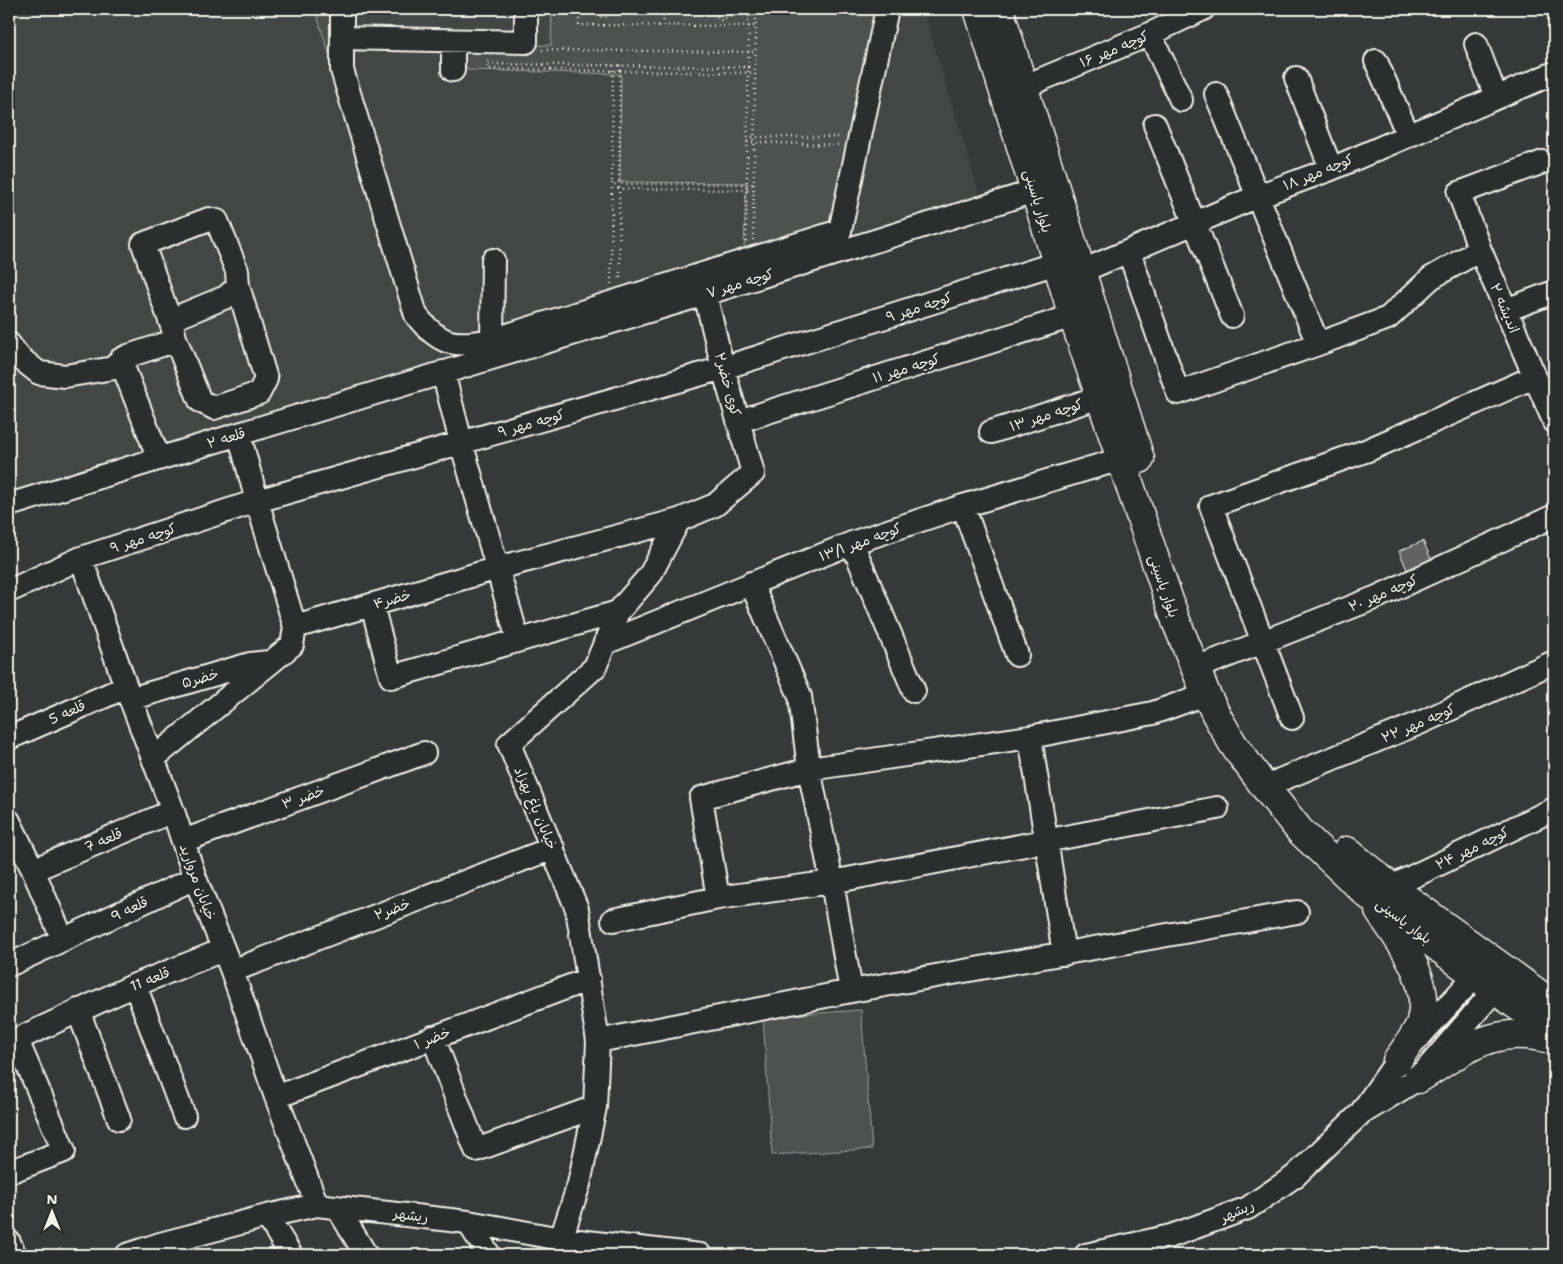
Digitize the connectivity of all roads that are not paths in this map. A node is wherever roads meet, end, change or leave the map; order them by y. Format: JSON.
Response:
{"nodes":[{"id":1,"x":342,"y":9,"type":"edge"},
{"id":2,"x":526,"y":9,"type":"edge"},
{"id":3,"x":887,"y":9,"type":"edge"},
{"id":4,"x":978,"y":9,"type":"edge"},
{"id":5,"x":999,"y":9,"type":"edge"},
{"id":6,"x":1203,"y":9,"type":"edge"},
{"id":7,"x":1150,"y":34,"type":"junction"},
{"id":8,"x":342,"y":38,"type":"junction"},
{"id":9,"x":453,"y":41,"type":"junction"},
{"id":10,"x":1476,"y":44,"type":"dead end"},
{"id":11,"x":1376,"y":61,"type":"dead end"},
{"id":12,"x":453,"y":70,"type":"dead end"},
{"id":13,"x":1554,"y":75,"type":"edge"},
{"id":14,"x":1296,"y":78,"type":"dead end"},
{"id":15,"x":1024,"y":87,"type":"junction"},
{"id":16,"x":1216,"y":94,"type":"dead end"},
{"id":17,"x":1496,"y":97,"type":"junction"},
{"id":18,"x":1181,"y":100,"type":"dead end"},
{"id":19,"x":1156,"y":125,"type":"dead end"},
{"id":20,"x":1408,"y":135,"type":"junction"},
{"id":21,"x":1543,"y":162,"type":"dead end"},
{"id":22,"x":1331,"y":168,"type":"junction"},
{"id":23,"x":1035,"y":190,"type":"junction"},
{"id":24,"x":1258,"y":196,"type":"junction"},
{"id":25,"x":1195,"y":224,"type":"junction"},
{"id":26,"x":1480,"y":250,"type":"junction"},
{"id":27,"x":1129,"y":252,"type":"junction"},
{"id":28,"x":493,"y":260,"type":"dead end"},
{"id":29,"x":1069,"y":267,"type":"junction"},
{"id":30,"x":238,"y":286,"type":"junction"},
{"id":31,"x":1554,"y":292,"type":"edge"},
{"id":32,"x":705,"y":294,"type":"junction"},
{"id":33,"x":1506,"y":310,"type":"junction"},
{"id":34,"x":1073,"y":316,"type":"junction"},
{"id":35,"x":1232,"y":316,"type":"dead end"},
{"id":36,"x":172,"y":329,"type":"junction"},
{"id":37,"x":492,"y":340,"type":"junction"},
{"id":38,"x":9,"y":344,"type":"edge"},
{"id":39,"x":1318,"y":344,"type":"junction"},
{"id":40,"x":114,"y":368,"type":"junction"},
{"id":41,"x":724,"y":368,"type":"junction"},
{"id":42,"x":443,"y":372,"type":"junction"},
{"id":43,"x":1534,"y":377,"type":"junction"},
{"id":44,"x":1100,"y":397,"type":"junction"},
{"id":45,"x":739,"y":421,"type":"junction"},
{"id":46,"x":1554,"y":422,"type":"edge"},
{"id":47,"x":991,"y":432,"type":"dead end"},
{"id":48,"x":239,"y":434,"type":"junction"},
{"id":49,"x":461,"y":442,"type":"junction"},
{"id":50,"x":159,"y":458,"type":"junction"},
{"id":51,"x":1121,"y":459,"type":"junction"},
{"id":52,"x":257,"y":501,"type":"junction"},
{"id":53,"x":9,"y":505,"type":"edge"},
{"id":54,"x":963,"y":506,"type":"junction"},
{"id":55,"x":1554,"y":516,"type":"edge"},
{"id":56,"x":679,"y":520,"type":"junction"},
{"id":57,"x":852,"y":543,"type":"junction"},
{"id":58,"x":81,"y":558,"type":"junction"},
{"id":59,"x":498,"y":568,"type":"junction"},
{"id":60,"x":751,"y":583,"type":"junction"},
{"id":61,"x":9,"y":591,"type":"edge"},
{"id":62,"x":372,"y":605,"type":"junction"},
{"id":63,"x":618,"y":612,"type":"junction"},
{"id":64,"x":295,"y":627,"type":"junction"},
{"id":65,"x":518,"y":640,"type":"junction"},
{"id":66,"x":606,"y":642,"type":"junction"},
{"id":67,"x":1262,"y":642,"type":"junction"},
{"id":68,"x":1016,"y":655,"type":"dead end"},
{"id":69,"x":271,"y":662,"type":"junction"},
{"id":70,"x":1554,"y":662,"type":"edge"},
{"id":71,"x":1209,"y":663,"type":"junction"},
{"id":72,"x":914,"y":691,"type":"dead end"},
{"id":73,"x":128,"y":693,"type":"junction"},
{"id":74,"x":1206,"y":694,"type":"junction"},
{"id":75,"x":1292,"y":718,"type":"dead end"},
{"id":76,"x":1030,"y":737,"type":"junction"},
{"id":77,"x":9,"y":738,"type":"edge"},
{"id":78,"x":424,"y":753,"type":"dead end"},
{"id":79,"x":154,"y":758,"type":"junction"},
{"id":80,"x":809,"y":769,"type":"junction"},
{"id":81,"x":1280,"y":780,"type":"junction"},
{"id":82,"x":1216,"y":808,"type":"dead end"},
{"id":83,"x":1554,"y":809,"type":"edge"},
{"id":84,"x":173,"y":811,"type":"junction"},
{"id":85,"x":9,"y":821,"type":"edge"},
{"id":86,"x":1047,"y":840,"type":"junction"},
{"id":87,"x":182,"y":841,"type":"junction"},
{"id":88,"x":553,"y":848,"type":"junction"},
{"id":89,"x":33,"y":870,"type":"junction"},
{"id":90,"x":195,"y":878,"type":"junction"},
{"id":91,"x":832,"y":882,"type":"junction"},
{"id":92,"x":1379,"y":890,"type":"junction"},
{"id":93,"x":718,"y":898,"type":"junction"},
{"id":94,"x":1297,"y":912,"type":"dead end"},
{"id":95,"x":613,"y":920,"type":"dead end"},
{"id":96,"x":63,"y":940,"type":"junction"},
{"id":97,"x":223,"y":950,"type":"junction"},
{"id":98,"x":1064,"y":954,"type":"junction"},
{"id":99,"x":9,"y":965,"type":"edge"},
{"id":100,"x":232,"y":971,"type":"junction"},
{"id":101,"x":1492,"y":974,"type":"junction"},
{"id":102,"x":589,"y":979,"type":"junction"},
{"id":103,"x":135,"y":985,"type":"junction"},
{"id":104,"x":851,"y":991,"type":"junction"},
{"id":105,"x":1554,"y":1005,"type":"edge"},
{"id":106,"x":78,"y":1010,"type":"junction"},
{"id":107,"x":1554,"y":1032,"type":"edge"},
{"id":108,"x":433,"y":1038,"type":"junction"},
{"id":109,"x":1554,"y":1040,"type":"edge"},
{"id":110,"x":598,"y":1041,"type":"junction"},
{"id":111,"x":13,"y":1042,"type":"edge"},
{"id":112,"x":1397,"y":1061,"type":"junction"},
{"id":113,"x":1418,"y":1079,"type":"junction"},
{"id":114,"x":276,"y":1097,"type":"junction"},
{"id":115,"x":595,"y":1107,"type":"junction"},
{"id":116,"x":1360,"y":1114,"type":"junction"},
{"id":117,"x":184,"y":1116,"type":"dead end"},
{"id":118,"x":119,"y":1119,"type":"dead end"},
{"id":119,"x":9,"y":1172,"type":"edge"},
{"id":120,"x":327,"y":1206,"type":"junction"},
{"id":121,"x":267,"y":1216,"type":"junction"},
{"id":122,"x":468,"y":1222,"type":"junction"},
{"id":123,"x":561,"y":1239,"type":"junction"},
{"id":124,"x":9,"y":1242,"type":"edge"},
{"id":125,"x":163,"y":1250,"type":"edge"},
{"id":126,"x":15,"y":1255,"type":"edge"},
{"id":127,"x":127,"y":1255,"type":"edge"},
{"id":128,"x":291,"y":1255,"type":"edge"},
{"id":129,"x":366,"y":1255,"type":"edge"},
{"id":130,"x":488,"y":1255,"type":"edge"},
{"id":131,"x":700,"y":1255,"type":"edge"},
{"id":132,"x":1086,"y":1255,"type":"edge"}],
"edges":[{"from":1,"to":8,"type":"street"},
{"from":2,"to":9,"type":"street"},
{"from":3,"to":37,"type":"street"},
{"from":4,"to":23,"type":"main road","name":"بلوار یاسینی"},
{"from":5,"to":15,"type":"main road","name":"بلوار یاسینی"},
{"from":6,"to":7,"type":"street","name":"کوچه مهر ۱۶"},
{"from":7,"to":15,"type":"street","name":"کوچه مهر ۱۶"},
{"from":7,"to":18,"type":"street"},
{"from":8,"to":9,"type":"street"},
{"from":8,"to":37,"type":"street"},
{"from":9,"to":12,"type":"street"},
{"from":10,"to":17,"type":"street"},
{"from":11,"to":20,"type":"street"},
{"from":13,"to":17,"type":"street","name":"کوچه مهر ۱۸"},
{"from":14,"to":22,"type":"street"},
{"from":15,"to":29,"type":"main road","name":"بلوار یاسینی"},
{"from":16,"to":24,"type":"street"},
{"from":17,"to":20,"type":"street","name":"کوچه مهر ۱۸"},
{"from":19,"to":25,"type":"street"},
{"from":20,"to":22,"type":"street","name":"کوچه مهر ۱۸"},
{"from":21,"to":26,"type":"street","name":"اندیشه ۲"},
{"from":22,"to":24,"type":"street","name":"کوچه مهر ۱۸"},
{"from":23,"to":29,"type":"main road","name":"بلوار یاسینی"},
{"from":23,"to":32,"type":"street","name":"کوچه مهر ۷"},
{"from":24,"to":25,"type":"street","name":"کوچه مهر ۱۸"},
{"from":24,"to":39,"type":"street"},
{"from":25,"to":27,"type":"street","name":"کوچه مهر ۱۸"},
{"from":25,"to":35,"type":"street"},
{"from":26,"to":33,"type":"street","name":"اندیشه ۲"},
{"from":26,"to":39,"type":"street"},
{"from":27,"to":29,"type":"street","name":"کوچه مهر ۱۸"},
{"from":27,"to":39,"type":"street"},
{"from":28,"to":37,"type":"street"},
{"from":29,"to":34,"type":"main road","name":"بلوار یاسینی"},
{"from":29,"to":41,"type":"street","name":"کوچه مهر ۹"},
{"from":29,"to":71,"type":"main road","name":"بلوار یاسینی"},
{"from":30,"to":36,"type":"street"},
{"from":30,"to":36,"type":"street"},
{"from":30,"to":36,"type":"street"},
{"from":31,"to":33,"type":"street"},
{"from":32,"to":41,"type":"street","name":"کوی خضر۲"},
{"from":32,"to":42,"type":"street","name":"کوچه مهر ۷"},
{"from":33,"to":43,"type":"street","name":"اندیشه ۲"},
{"from":34,"to":44,"type":"main road","name":"بلوار یاسینی"},
{"from":34,"to":45,"type":"street","name":"کوچه مهر ۱۱"},
{"from":36,"to":40,"type":"street"},
{"from":38,"to":40,"type":"street"},
{"from":40,"to":50,"type":"street"},
{"from":41,"to":45,"type":"street","name":"کوی خضر۲"},
{"from":41,"to":49,"type":"street","name":"کوچه مهر ۹"},
{"from":42,"to":48,"type":"street","name":"قلعه ۲"},
{"from":42,"to":49,"type":"street"},
{"from":43,"to":46,"type":"street","name":"اندیشه ۲"},
{"from":43,"to":67,"type":"street"},
{"from":44,"to":47,"type":"street","name":"کوچه مهر ۱۳"},
{"from":44,"to":51,"type":"main road","name":"بلوار یاسینی"},
{"from":45,"to":56,"type":"street","name":"کوی خضر۲"},
{"from":48,"to":50,"type":"street","name":"قلعه ۲"},
{"from":48,"to":52,"type":"street"},
{"from":49,"to":52,"type":"street","name":"کوچه مهر ۹"},
{"from":49,"to":59,"type":"street"},
{"from":50,"to":53,"type":"street","name":"قلعه ۲"},
{"from":51,"to":54,"type":"street","name":"کوچه مهر ۱۳/۱"},
{"from":51,"to":74,"type":"main road","name":"بلوار یاسینی"},
{"from":52,"to":58,"type":"street","name":"کوچه مهر ۹"},
{"from":52,"to":64,"type":"street"},
{"from":54,"to":57,"type":"street","name":"کوچه مهر ۱۳/۱"},
{"from":54,"to":68,"type":"street"},
{"from":55,"to":67,"type":"street","name":"کوچه مهر ۲۰"},
{"from":56,"to":59,"type":"street","name":"خضر۴"},
{"from":56,"to":63,"type":"street","name":"خیابان باغ بهزاد"},
{"from":57,"to":60,"type":"street","name":"کوچه مهر ۱۳/۱"},
{"from":57,"to":72,"type":"street"},
{"from":58,"to":61,"type":"street","name":"کوچه مهر ۹"},
{"from":58,"to":73,"type":"street","name":"خیابان مروارید"},
{"from":59,"to":62,"type":"street","name":"خضر۴"},
{"from":59,"to":65,"type":"street"},
{"from":60,"to":66,"type":"street","name":"کوچه مهر ۱۳/۱"},
{"from":60,"to":80,"type":"street"},
{"from":62,"to":64,"type":"street","name":"خضر۴"},
{"from":62,"to":65,"type":"street"},
{"from":63,"to":65,"type":"street"},
{"from":63,"to":66,"type":"street","name":"خیابان باغ بهزاد"},
{"from":64,"to":69,"type":"street"},
{"from":66,"to":88,"type":"street","name":"خیابان باغ بهزاد"},
{"from":67,"to":71,"type":"street","name":"کوچه مهر ۲۰"},
{"from":67,"to":75,"type":"street"},
{"from":69,"to":73,"type":"street","name":"خضر۵"},
{"from":69,"to":79,"type":"street"},
{"from":70,"to":81,"type":"street","name":"کوچه مهر ۲۲"},
{"from":71,"to":81,"type":"main road","name":"بلوار یاسینی"},
{"from":73,"to":77,"type":"street","name":"قلعه 5"},
{"from":73,"to":79,"type":"street","name":"خیابان مروارید"},
{"from":74,"to":76,"type":"street"},
{"from":74,"to":92,"type":"main road","name":"بلوار یاسینی"},
{"from":76,"to":80,"type":"street"},
{"from":76,"to":86,"type":"street"},
{"from":78,"to":87,"type":"street","name":"خضر ۳"},
{"from":79,"to":84,"type":"street","name":"خیابان مروارید"},
{"from":80,"to":91,"type":"street"},
{"from":80,"to":93,"type":"street"},
{"from":81,"to":92,"type":"main road","name":"بلوار یاسینی"},
{"from":82,"to":86,"type":"street"},
{"from":83,"to":92,"type":"street","name":"کوچه مهر ۲۴"},
{"from":84,"to":87,"type":"street","name":"خیابان مروارید"},
{"from":84,"to":89,"type":"street","name":"قلعه 7"},
{"from":85,"to":89,"type":"street"},
{"from":86,"to":91,"type":"street"},
{"from":86,"to":98,"type":"street"},
{"from":87,"to":90,"type":"street","name":"خیابان مروارید"},
{"from":88,"to":100,"type":"street","name":"خضر۲"},
{"from":88,"to":102,"type":"street","name":"خیابان باغ بهزاد"},
{"from":89,"to":96,"type":"street"},
{"from":90,"to":96,"type":"street","name":"قلعه 9"},
{"from":90,"to":97,"type":"street","name":"خیابان مروارید"},
{"from":91,"to":93,"type":"street"},
{"from":91,"to":104,"type":"street"},
{"from":92,"to":101,"type":"main road","name":"بلوار یاسینی"},
{"from":92,"to":112,"type":"main road"},
{"from":93,"to":95,"type":"street"},
{"from":94,"to":98,"type":"street"},
{"from":96,"to":99,"type":"street","name":"قلعه 9"},
{"from":97,"to":100,"type":"street","name":"خیابان مروارید"},
{"from":97,"to":103,"type":"street","name":"قلعه 11"},
{"from":98,"to":104,"type":"street"},
{"from":100,"to":114,"type":"street","name":"خیابان مروارید"},
{"from":101,"to":105,"type":"main road","name":"بلوار یاسینی"},
{"from":101,"to":107,"type":"main road","name":"بلوار یاسینی"},
{"from":101,"to":112,"type":"street","name":"ریشهر"},
{"from":101,"to":113,"type":"street","name":"ریشهر"},
{"from":102,"to":108,"type":"street","name":"خضر ۱"},
{"from":102,"to":110,"type":"street","name":"خیابان باغ بهزاد"},
{"from":103,"to":106,"type":"street","name":"قلعه 11"},
{"from":103,"to":117,"type":"street"},
{"from":104,"to":110,"type":"street"},
{"from":106,"to":111,"type":"street","name":"قلعه 11"},
{"from":106,"to":118,"type":"street"},
{"from":108,"to":114,"type":"street","name":"خضر ۱"},
{"from":108,"to":115,"type":"street"},
{"from":109,"to":113,"type":"main road"},
{"from":110,"to":115,"type":"street","name":"خیابان باغ بهزاد"},
{"from":111,"to":119,"type":"street"},
{"from":112,"to":116,"type":"street","name":"ریشهر"},
{"from":113,"to":116,"type":"street","name":"ریشهر"},
{"from":114,"to":120,"type":"street","name":"خیابان مروارید"},
{"from":115,"to":123,"type":"street","name":"خیابان باغ بهزاد"},
{"from":116,"to":132,"type":"street","name":"ریشهر"},
{"from":120,"to":121,"type":"street","name":"ریشهر"},
{"from":120,"to":122,"type":"street","name":"ریشهر"},
{"from":120,"to":129,"type":"street","name":"خیابان مروارید"},
{"from":121,"to":125,"type":"street","name":"ریشهر"},
{"from":121,"to":128,"type":"street"},
{"from":122,"to":123,"type":"street","name":"ریشهر"},
{"from":122,"to":130,"type":"street"},
{"from":123,"to":131,"type":"street","name":"ریشهر"},
{"from":124,"to":126,"type":"street"},
{"from":125,"to":127,"type":"street","name":"ریشهر"}]}
